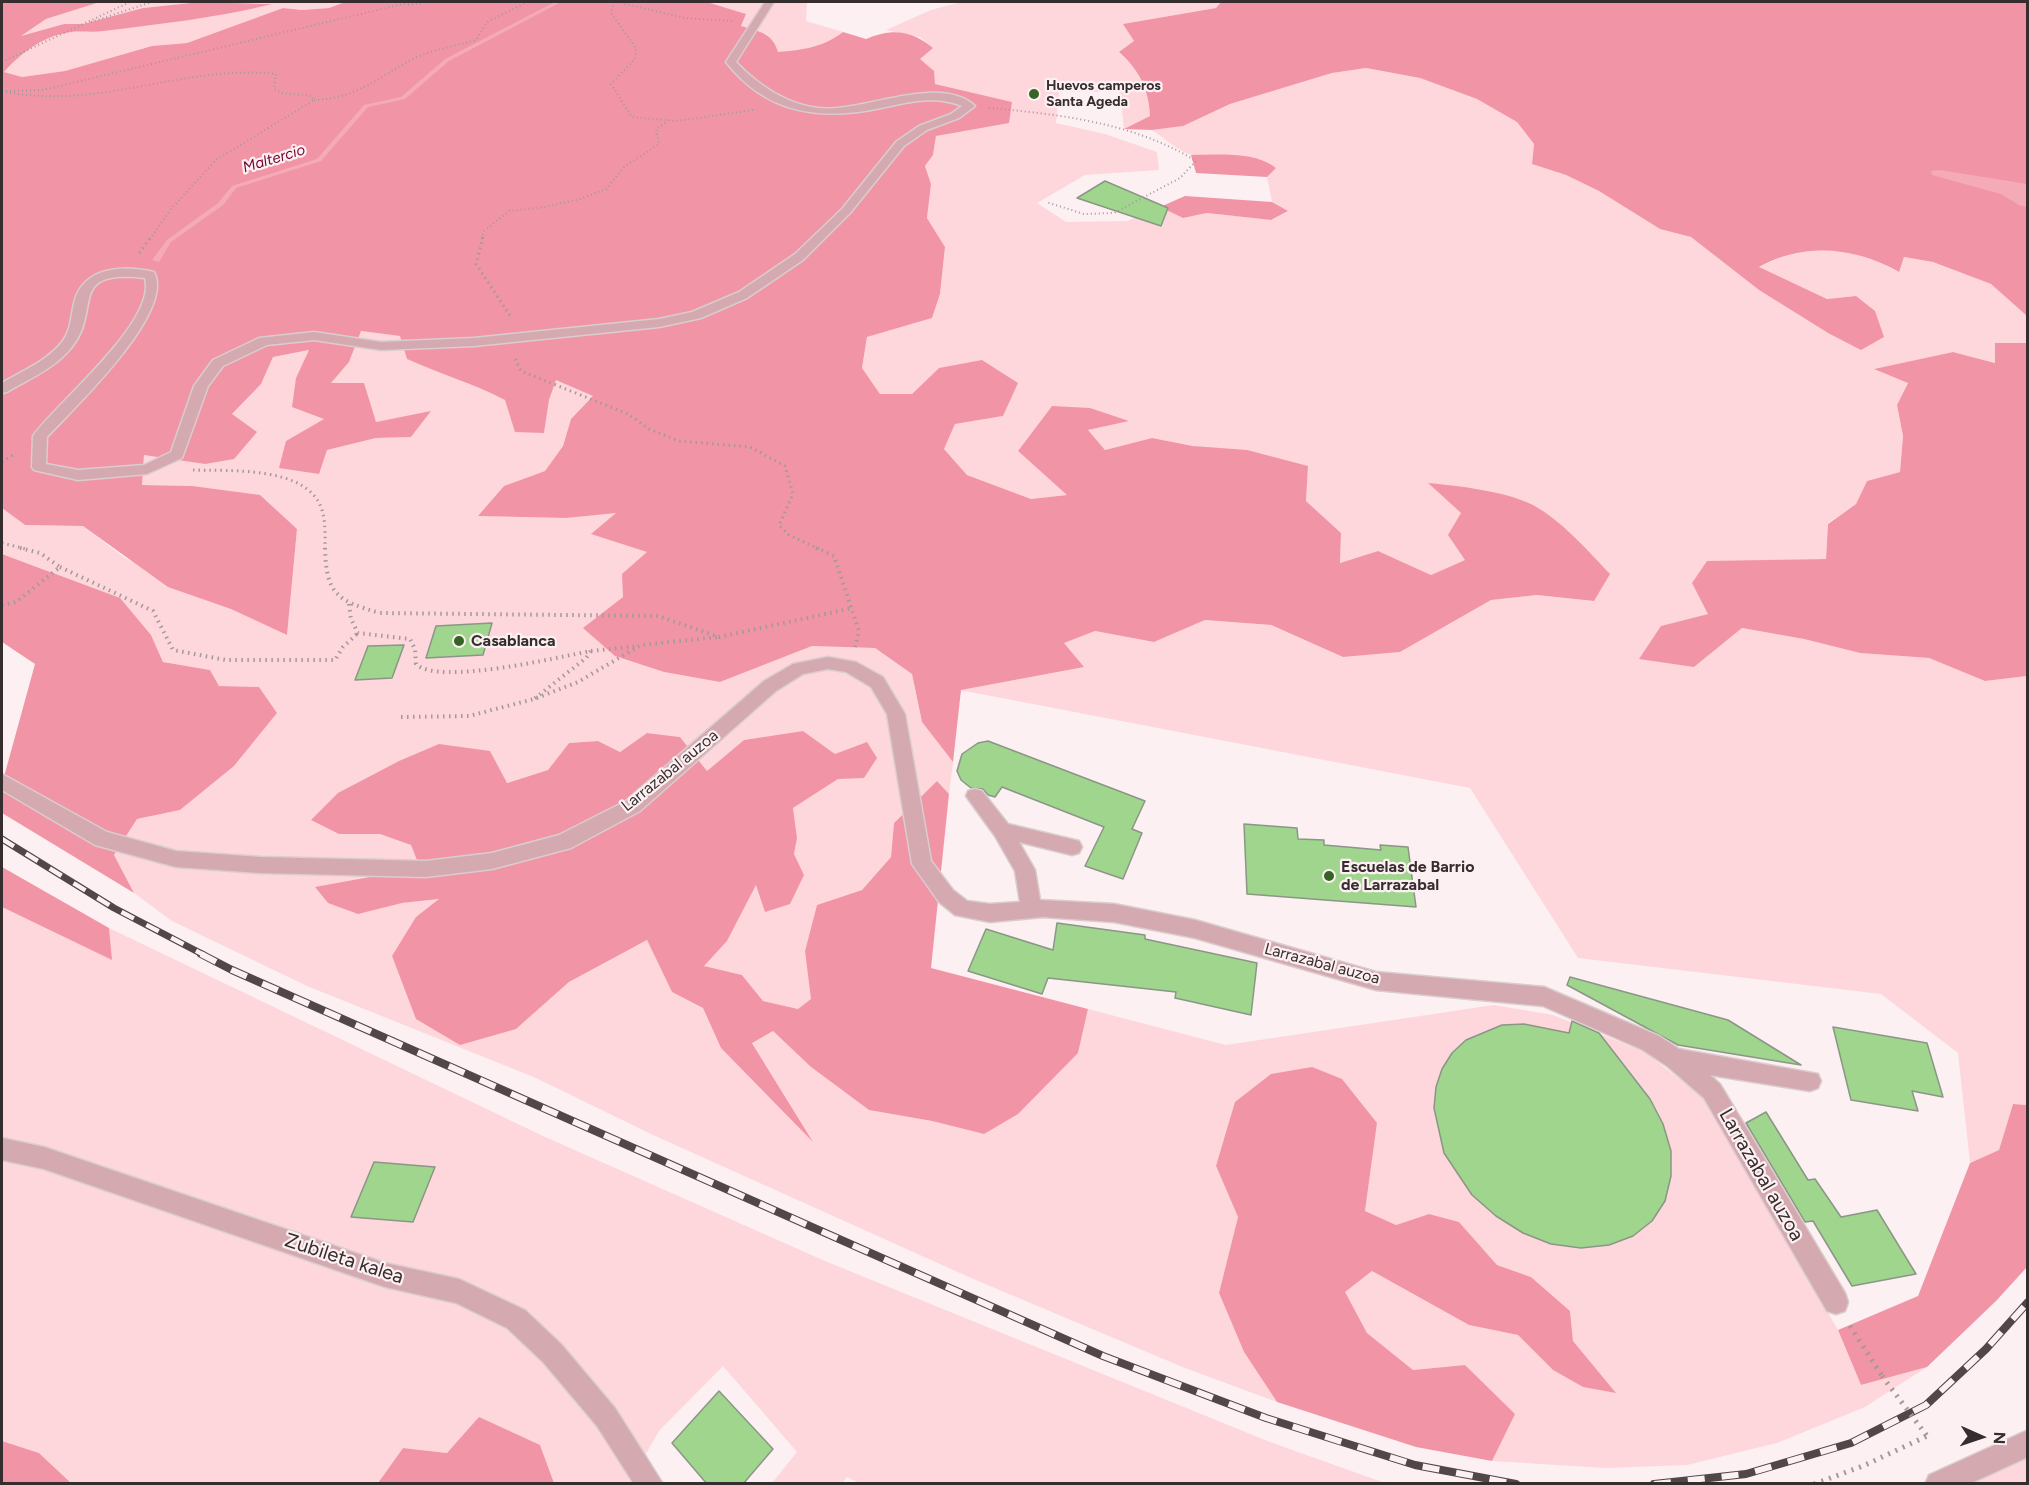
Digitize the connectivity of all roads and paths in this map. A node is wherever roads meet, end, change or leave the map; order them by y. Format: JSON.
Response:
{"nodes":[{"id":1,"x":130,"y":2,"type":"edge"},
{"id":2,"x":152,"y":2,"type":"edge"},
{"id":3,"x":411,"y":2,"type":"edge"},
{"id":4,"x":429,"y":2,"type":"edge"},
{"id":5,"x":527,"y":2,"type":"edge"},
{"id":6,"x":615,"y":2,"type":"edge"},
{"id":7,"x":769,"y":2,"type":"edge"},
{"id":8,"x":384,"y":8,"type":"junction"},
{"id":9,"x":756,"y":24,"type":"junction"},
{"id":10,"x":72,"y":29,"type":"junction"},
{"id":11,"x":2,"y":62,"type":"edge"},
{"id":12,"x":2,"y":91,"type":"edge"},
{"id":13,"x":6,"y":92,"type":"junction"},
{"id":14,"x":314,"y":100,"type":"junction"},
{"id":15,"x":790,"y":105,"type":"junction"},
{"id":16,"x":970,"y":106,"type":"junction"},
{"id":17,"x":668,"y":121,"type":"junction"},
{"id":18,"x":1046,"y":202,"type":"dead end"},
{"id":19,"x":120,"y":271,"type":"junction"},
{"id":20,"x":514,"y":338,"type":"junction"},
{"id":21,"x":2,"y":389,"type":"edge"},
{"id":22,"x":147,"y":469,"type":"junction"},
{"id":23,"x":2,"y":543,"type":"edge"},
{"id":24,"x":60,"y":567,"type":"junction"},
{"id":25,"x":350,"y":604,"type":"junction"},
{"id":26,"x":2,"y":605,"type":"edge"},
{"id":27,"x":853,"y":608,"type":"junction"},
{"id":28,"x":358,"y":633,"type":"junction"},
{"id":29,"x":719,"y":637,"type":"junction"},
{"id":30,"x":641,"y":645,"type":"junction"},
{"id":31,"x":591,"y":651,"type":"junction"},
{"id":32,"x":850,"y":666,"type":"junction"},
{"id":33,"x":534,"y":699,"type":"junction"},
{"id":34,"x":401,"y":717,"type":"dead end"},
{"id":35,"x":2,"y":781,"type":"edge"},
{"id":36,"x":975,"y":796,"type":"dead end"},
{"id":37,"x":1002,"y":830,"type":"junction"},
{"id":38,"x":1072,"y":848,"type":"dead end"},
{"id":39,"x":1031,"y":909,"type":"junction"},
{"id":40,"x":1675,"y":1059,"type":"junction"},
{"id":41,"x":1810,"y":1081,"type":"dead end"},
{"id":42,"x":2,"y":1149,"type":"edge"},
{"id":43,"x":1836,"y":1302,"type":"joint"},
{"id":44,"x":2028,"y":1443,"type":"edge"},
{"id":45,"x":650,"y":1484,"type":"edge"},
{"id":46,"x":1814,"y":1484,"type":"edge"},
{"id":47,"x":1938,"y":1484,"type":"edge"}],
"edges":[{"from":1,"to":10,"type":"path"},
{"from":2,"to":10,"type":"path"},
{"from":3,"to":8,"type":"path"},
{"from":4,"to":8,"type":"path"},
{"from":5,"to":14,"type":"path"},
{"from":6,"to":9,"type":"path"},
{"from":6,"to":17,"type":"path"},
{"from":7,"to":9,"type":"street"},
{"from":8,"to":13,"type":"path"},
{"from":9,"to":15,"type":"street"},
{"from":10,"to":11,"type":"path"},
{"from":12,"to":13,"type":"path"},
{"from":13,"to":14,"type":"path"},
{"from":14,"to":19,"type":"path"},
{"from":15,"to":16,"type":"street"},
{"from":15,"to":17,"type":"path"},
{"from":16,"to":18,"type":"path"},
{"from":16,"to":20,"type":"street"},
{"from":17,"to":20,"type":"path"},
{"from":19,"to":21,"type":"street"},
{"from":19,"to":22,"type":"street"},
{"from":20,"to":22,"type":"street"},
{"from":20,"to":27,"type":"path"},
{"from":22,"to":25,"type":"path"},
{"from":23,"to":24,"type":"path"},
{"from":24,"to":26,"type":"path"},
{"from":24,"to":28,"type":"path"},
{"from":25,"to":28,"type":"path"},
{"from":25,"to":29,"type":"path"},
{"from":27,"to":29,"type":"path"},
{"from":27,"to":32,"type":"path"},
{"from":28,"to":31,"type":"path"},
{"from":29,"to":30,"type":"path"},
{"from":30,"to":31,"type":"path"},
{"from":30,"to":33,"type":"path"},
{"from":31,"to":33,"type":"path"},
{"from":32,"to":35,"type":"street","name":"Larrazabal auzoa"},
{"from":32,"to":39,"type":"street","name":"Larrazabal auzoa"},
{"from":33,"to":34,"type":"path"},
{"from":36,"to":37,"type":"street"},
{"from":37,"to":38,"type":"street"},
{"from":37,"to":39,"type":"street"},
{"from":39,"to":40,"type":"street","name":"Larrazabal auzoa"},
{"from":40,"to":41,"type":"street","name":"Larrazabal auzoa"},
{"from":40,"to":43,"type":"street","name":"Larrazabal auzoa"},
{"from":42,"to":45,"type":"street","name":"Zubileta kalea"},
{"from":43,"to":46,"type":"path","bridge":true},
{"from":44,"to":47,"type":"street"}]}
